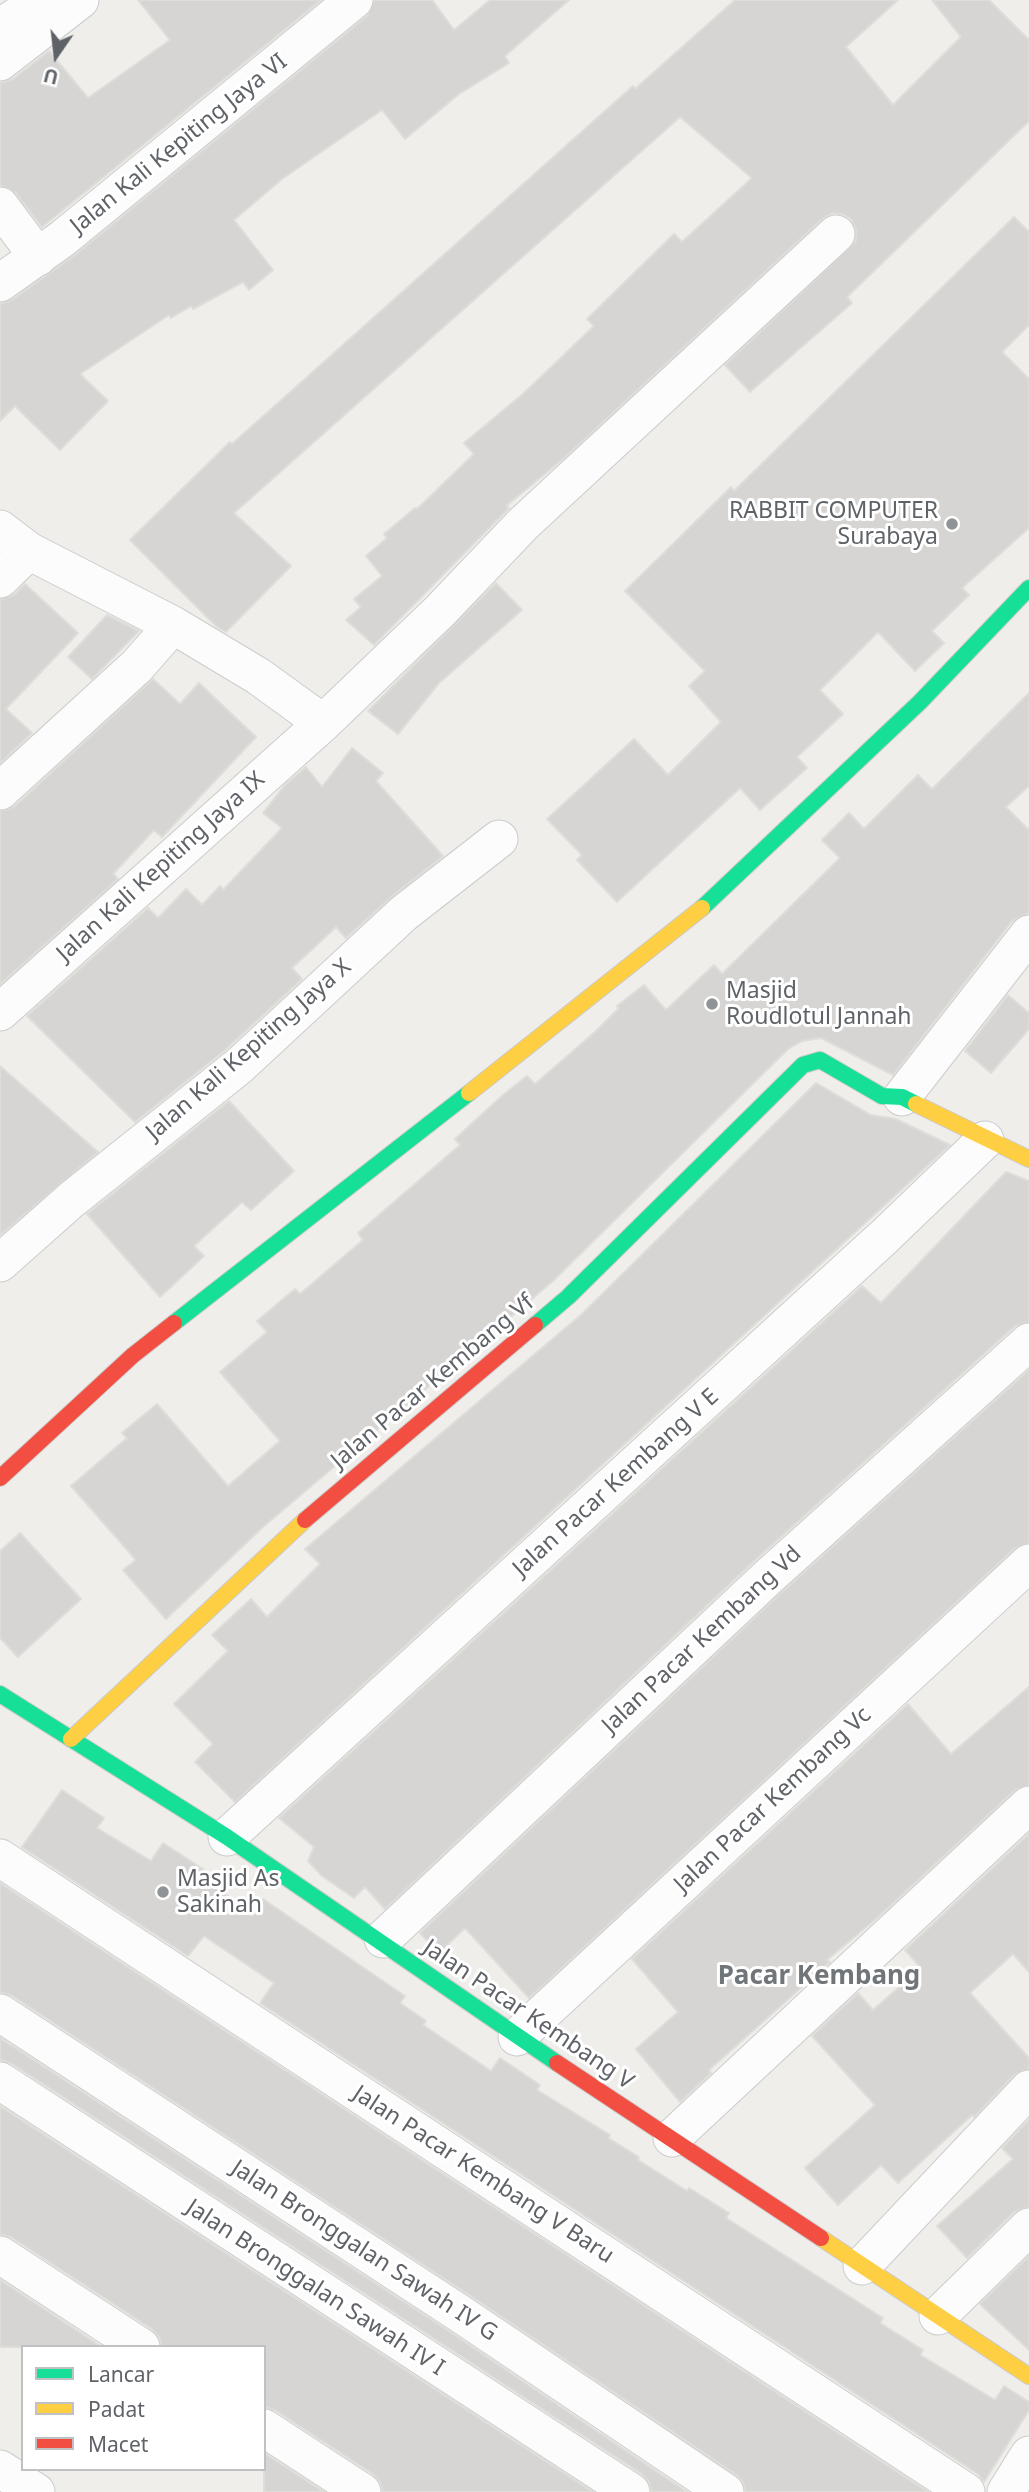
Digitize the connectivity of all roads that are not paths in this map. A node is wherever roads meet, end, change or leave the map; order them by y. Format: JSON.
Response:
{"nodes":[{"id":1,"x":43,"y":0,"type":"edge"},
{"id":2,"x":80,"y":0,"type":"edge"},
{"id":3,"x":355,"y":0,"type":"edge"},
{"id":4,"x":0,"y":27,"type":"edge"},
{"id":5,"x":0,"y":62,"type":"edge"},
{"id":6,"x":0,"y":206,"type":"edge"},
{"id":7,"x":836,"y":234,"type":"dead end"},
{"id":8,"x":38,"y":257,"type":"junction"},
{"id":9,"x":0,"y":283,"type":"edge"},
{"id":10,"x":0,"y":529,"type":"edge"},
{"id":11,"x":29,"y":551,"type":"junction"},
{"id":12,"x":0,"y":579,"type":"edge"},
{"id":13,"x":1029,"y":588,"type":"edge"},
{"id":14,"x":173,"y":625,"type":"junction"},
{"id":15,"x":323,"y":723,"type":"junction"},
{"id":16,"x":0,"y":791,"type":"edge"},
{"id":17,"x":499,"y":839,"type":"dead end"},
{"id":18,"x":1029,"y":934,"type":"edge"},
{"id":19,"x":0,"y":1012,"type":"edge"},
{"id":20,"x":902,"y":1097,"type":"junction"},
{"id":21,"x":985,"y":1140,"type":"junction"},
{"id":22,"x":1029,"y":1159,"type":"edge"},
{"id":23,"x":0,"y":1263,"type":"edge"},
{"id":24,"x":1029,"y":1342,"type":"edge"},
{"id":25,"x":0,"y":1478,"type":"edge"},
{"id":26,"x":1029,"y":1563,"type":"edge"},
{"id":27,"x":0,"y":1694,"type":"edge"},
{"id":28,"x":71,"y":1739,"type":"junction"},
{"id":29,"x":1029,"y":1805,"type":"edge"},
{"id":30,"x":236,"y":1830,"type":"junction"},
{"id":31,"x":0,"y":1858,"type":"edge"},
{"id":32,"x":381,"y":1941,"type":"junction"},
{"id":33,"x":0,"y":2012,"type":"edge"},
{"id":34,"x":517,"y":2037,"type":"junction"},
{"id":35,"x":0,"y":2081,"type":"edge"},
{"id":36,"x":1029,"y":2089,"type":"edge"},
{"id":37,"x":672,"y":2138,"type":"junction"},
{"id":38,"x":1029,"y":2227,"type":"edge"},
{"id":39,"x":0,"y":2255,"type":"edge"},
{"id":40,"x":862,"y":2266,"type":"junction"},
{"id":41,"x":459,"y":2313,"type":"junction"},
{"id":42,"x":938,"y":2316,"type":"junction"},
{"id":43,"x":138,"y":2345,"type":"edge"},
{"id":44,"x":429,"y":2362,"type":"junction"},
{"id":45,"x":1024,"y":2366,"type":"edge"},
{"id":46,"x":266,"y":2429,"type":"edge"},
{"id":47,"x":1029,"y":2455,"type":"edge"},
{"id":48,"x":0,"y":2469,"type":"edge"},
{"id":49,"x":36,"y":2492,"type":"edge"},
{"id":50,"x":362,"y":2492,"type":"edge"},
{"id":51,"x":631,"y":2492,"type":"edge"},
{"id":52,"x":725,"y":2492,"type":"edge"},
{"id":53,"x":966,"y":2492,"type":"edge"},
{"id":54,"x":1006,"y":2492,"type":"edge"}],
"edges":[{"from":1,"to":4,"type":"street"},
{"from":2,"to":5,"type":"street"},
{"from":3,"to":8,"type":"street","name":"Jalan Kali Kepiting Jaya VI"},
{"from":6,"to":8,"type":"street"},
{"from":7,"to":15,"type":"street","name":"Jalan Kali Kepiting Jaya IX"},
{"from":8,"to":9,"type":"street","name":"Jalan Kali Kepiting Jaya VI"},
{"from":10,"to":11,"type":"street"},
{"from":11,"to":12,"type":"street"},
{"from":11,"to":14,"type":"street"},
{"from":13,"to":25,"type":"street"},
{"from":14,"to":15,"type":"street"},
{"from":14,"to":16,"type":"street"},
{"from":15,"to":19,"type":"street","name":"Jalan Kali Kepiting Jaya IX"},
{"from":17,"to":23,"type":"street","name":"Jalan Kali Kepiting Jaya X"},
{"from":18,"to":20,"type":"street"},
{"from":20,"to":21,"type":"street"},
{"from":20,"to":28,"type":"street","name":"Jalan Pacar Kembang Vf"},
{"from":21,"to":22,"type":"street"},
{"from":21,"to":30,"type":"street","name":"Jalan Pacar Kembang V E"},
{"from":24,"to":32,"type":"street","name":"Jalan Pacar Kembang Vd"},
{"from":26,"to":34,"type":"street","name":"Jalan Pacar Kembang Vc"},
{"from":27,"to":28,"type":"street","name":"Jalan Pacar Kembang V"},
{"from":28,"to":30,"type":"street","name":"Jalan Pacar Kembang V"},
{"from":29,"to":37,"type":"street"},
{"from":30,"to":32,"type":"street","name":"Jalan Pacar Kembang V"},
{"from":31,"to":53,"type":"street","name":"Jalan Pacar Kembang V Baru"},
{"from":32,"to":34,"type":"street","name":"Jalan Pacar Kembang V"},
{"from":33,"to":41,"type":"street","name":"Jalan Bronggalan Sawah IV G"},
{"from":34,"to":37,"type":"street","name":"Jalan Pacar Kembang V"},
{"from":35,"to":44,"type":"street","name":"Jalan Bronggalan Sawah IV I"},
{"from":36,"to":40,"type":"street"},
{"from":37,"to":40,"type":"street","name":"Jalan Pacar Kembang V"},
{"from":38,"to":42,"type":"street"},
{"from":39,"to":43,"type":"street"},
{"from":40,"to":42,"type":"street","name":"Jalan Pacar Kembang V"},
{"from":41,"to":44,"type":"street"},
{"from":41,"to":52,"type":"street","name":"Jalan Bronggalan Sawah IV G"},
{"from":42,"to":45,"type":"street","name":"Jalan Pacar Kembang V"},
{"from":44,"to":51,"type":"street","name":"Jalan Bronggalan Sawah IV I"},
{"from":46,"to":50,"type":"street"},
{"from":47,"to":54,"type":"street"},
{"from":48,"to":49,"type":"street"}]}
